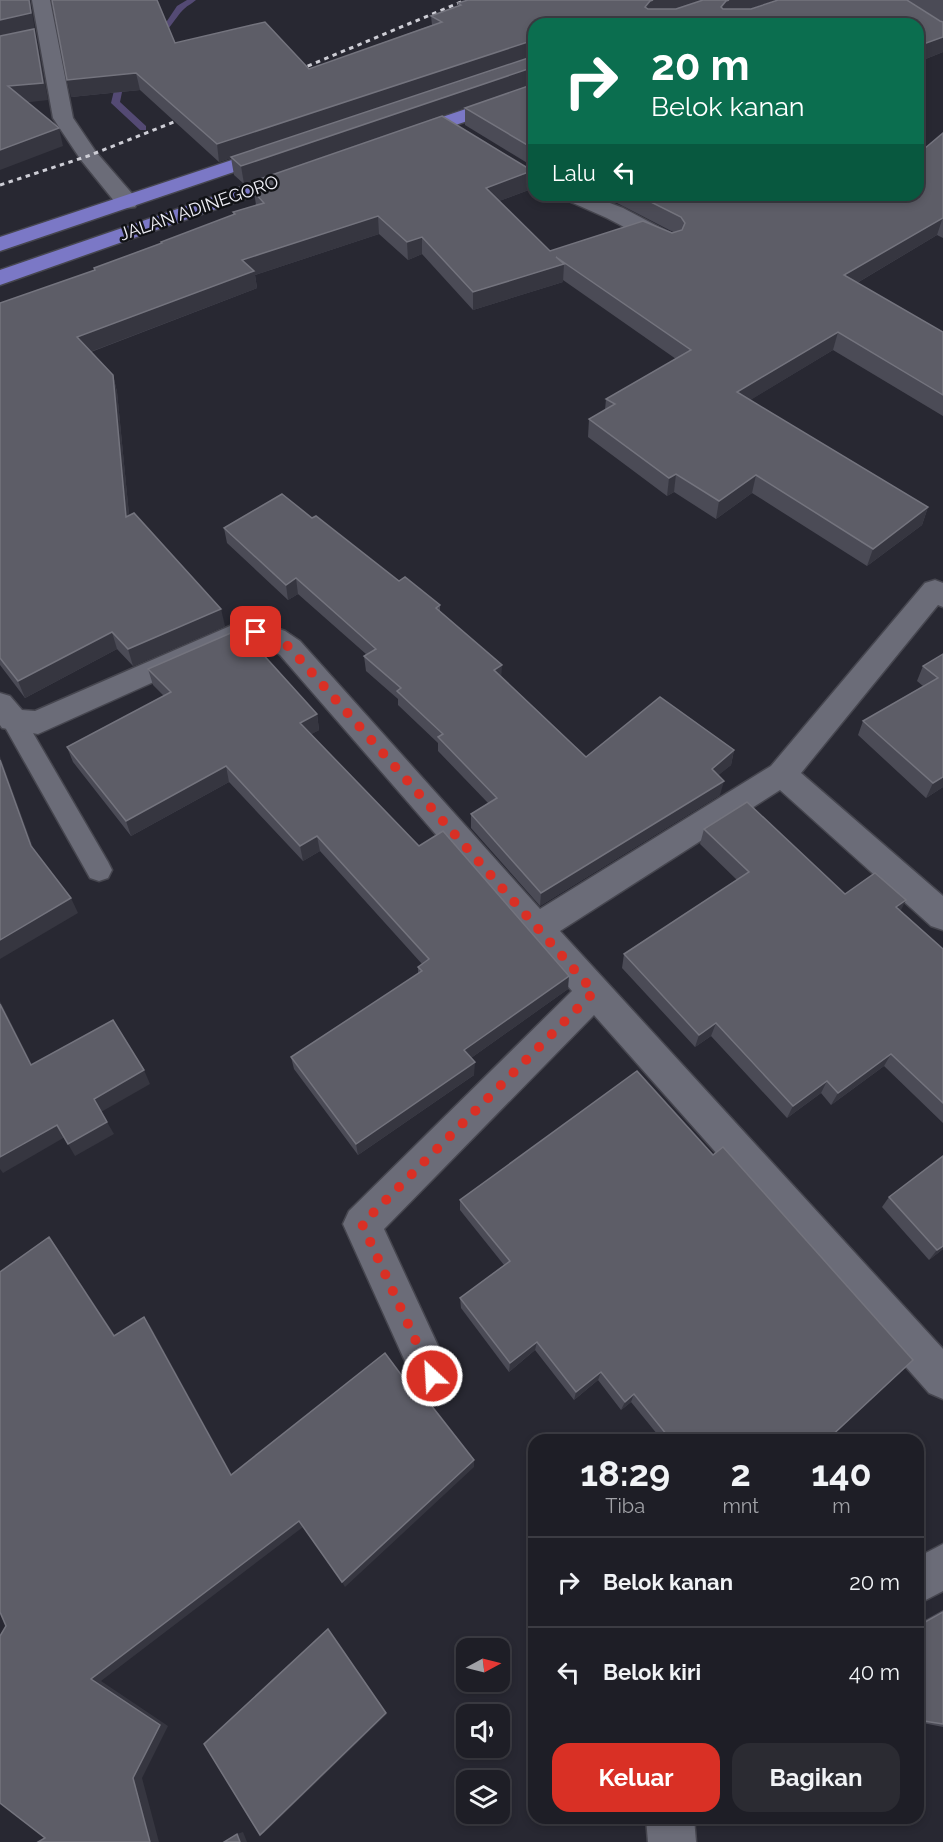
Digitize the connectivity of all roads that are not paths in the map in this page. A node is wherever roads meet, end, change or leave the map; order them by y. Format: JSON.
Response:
{"nodes":[{"id":1,"x":40,"y":0,"type":"edge"},
{"id":2,"x":49,"y":35,"type":"junction"},
{"id":3,"x":29,"y":40,"type":"edge"},
{"id":4,"x":528,"y":94,"type":"edge"},
{"id":5,"x":444,"y":123,"type":"junction"},
{"id":6,"x":463,"y":134,"type":"edge"},
{"id":7,"x":388,"y":142,"type":"edge"},
{"id":8,"x":296,"y":145,"type":"edge"},
{"id":9,"x":321,"y":166,"type":"edge"},
{"id":10,"x":586,"y":201,"type":"edge"},
{"id":11,"x":127,"y":202,"type":"junction"},
{"id":12,"x":669,"y":242,"type":"edge"},
{"id":13,"x":0,"y":244,"type":"edge"},
{"id":14,"x":0,"y":278,"type":"edge"},
{"id":15,"x":940,"y":589,"type":"edge"},
{"id":16,"x":6,"y":712,"type":"edge"},
{"id":17,"x":782,"y":774,"type":"junction"},
{"id":18,"x":99,"y":870,"type":"dead end"},
{"id":19,"x":943,"y":916,"type":"edge"},
{"id":20,"x":537,"y":928,"type":"junction"},
{"id":21,"x":594,"y":992,"type":"junction"},
{"id":22,"x":432,"y":1376,"type":"dead end"},
{"id":23,"x":943,"y":1379,"type":"edge"},
{"id":24,"x":943,"y":1566,"type":"edge"},
{"id":25,"x":924,"y":1578,"type":"edge"},
{"id":26,"x":670,"y":1824,"type":"edge"},
{"id":27,"x":672,"y":1842,"type":"edge"}],
"edges":[{"from":1,"to":2,"type":"street"},
{"from":2,"to":3,"type":"street"},
{"from":2,"to":11,"type":"street"},
{"from":4,"to":5,"type":"highway"},
{"from":5,"to":6,"type":"street"},
{"from":5,"to":7,"type":"highway"},
{"from":8,"to":11,"type":"highway","name":"JALAN ADINEGORO"},
{"from":9,"to":14,"type":"highway","name":"JALAN ADINEGORO"},
{"from":10,"to":12,"type":"street"},
{"from":11,"to":13,"type":"highway","name":"JALAN ADINEGORO"},
{"from":15,"to":17,"type":"street"},
{"from":16,"to":18,"type":"lane"},
{"from":16,"to":20,"type":"street"},
{"from":17,"to":19,"type":"street"},
{"from":17,"to":20,"type":"street"},
{"from":20,"to":21,"type":"street"},
{"from":21,"to":22,"type":"street"},
{"from":21,"to":23,"type":"street"},
{"from":24,"to":25,"type":"street"},
{"from":26,"to":27,"type":"street"}]}
